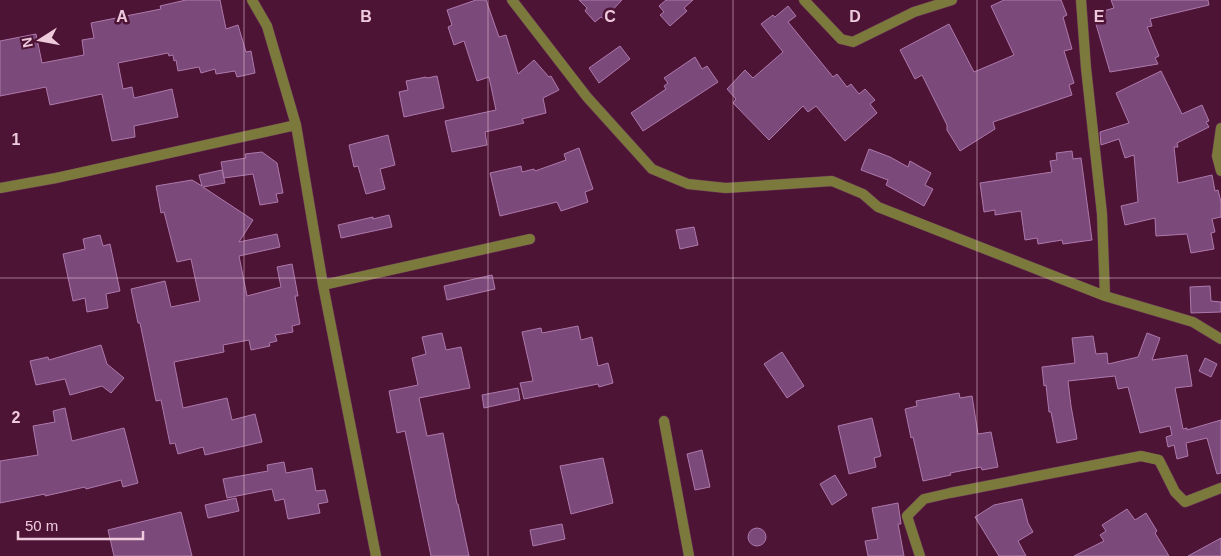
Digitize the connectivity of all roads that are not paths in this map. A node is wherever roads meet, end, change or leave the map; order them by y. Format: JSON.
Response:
{"nodes":[{"id":1,"x":252,"y":0,"type":"edge"},
{"id":2,"x":512,"y":0,"type":"edge"},
{"id":3,"x":804,"y":0,"type":"edge"},
{"id":4,"x":952,"y":0,"type":"edge"},
{"id":5,"x":1081,"y":0,"type":"edge"},
{"id":6,"x":296,"y":125,"type":"junction"},
{"id":7,"x":1221,"y":128,"type":"edge"},
{"id":8,"x":1221,"y":171,"type":"edge"},
{"id":9,"x":0,"y":188,"type":"edge"},
{"id":10,"x":530,"y":239,"type":"dead end"},
{"id":11,"x":322,"y":285,"type":"junction"},
{"id":12,"x":1105,"y":296,"type":"junction"},
{"id":13,"x":1221,"y":339,"type":"edge"},
{"id":14,"x":664,"y":421,"type":"dead end"},
{"id":15,"x":1221,"y":488,"type":"edge"},
{"id":16,"x":376,"y":556,"type":"edge"},
{"id":17,"x":689,"y":556,"type":"edge"},
{"id":18,"x":920,"y":556,"type":"edge"}],
"edges":[{"from":1,"to":6,"type":"street"},
{"from":2,"to":12,"type":"street"},
{"from":3,"to":4,"type":"street"},
{"from":5,"to":12,"type":"street"},
{"from":6,"to":9,"type":"street"},
{"from":6,"to":11,"type":"street"},
{"from":7,"to":8,"type":"street"},
{"from":10,"to":11,"type":"street"},
{"from":11,"to":16,"type":"street"},
{"from":12,"to":13,"type":"street"},
{"from":14,"to":17,"type":"street"},
{"from":15,"to":18,"type":"street"}]}
